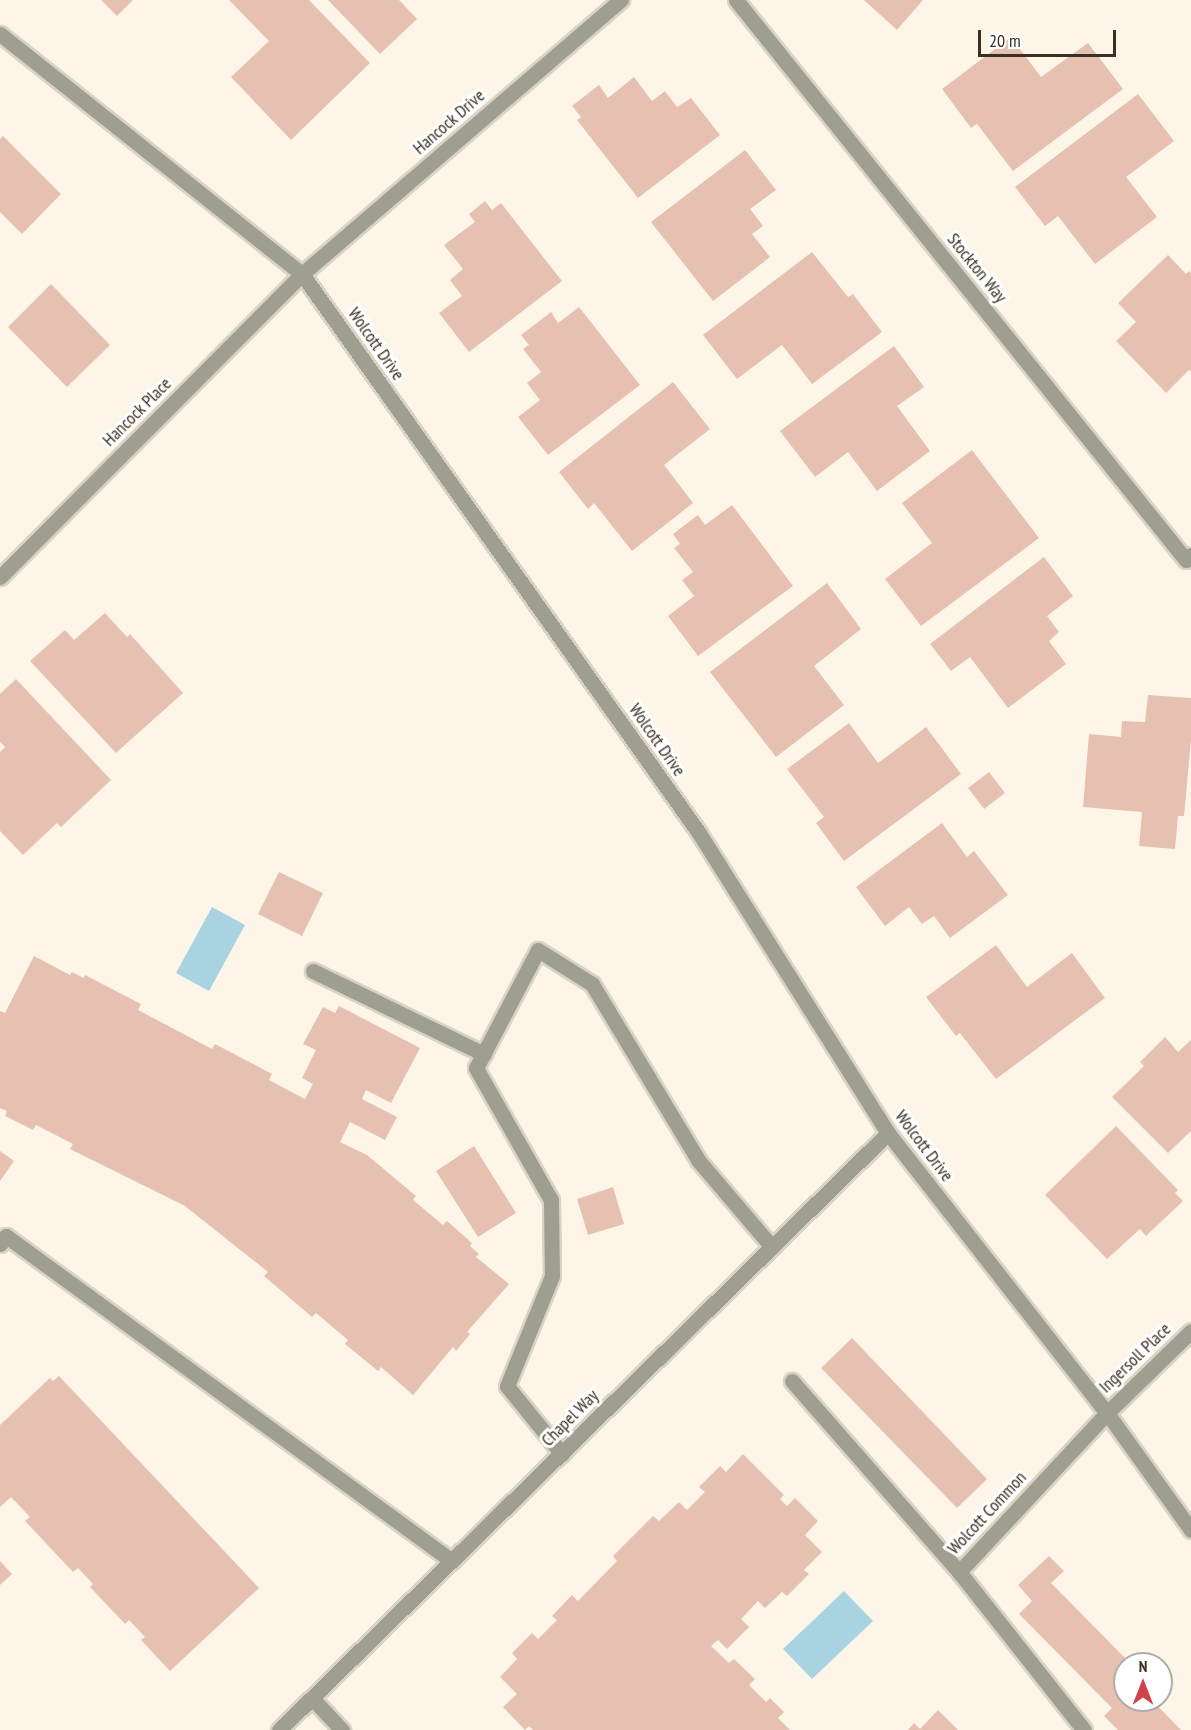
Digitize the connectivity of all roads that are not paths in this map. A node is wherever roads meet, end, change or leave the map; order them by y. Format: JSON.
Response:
{"nodes":[{"id":1,"x":621,"y":0,"type":"edge"},
{"id":2,"x":736,"y":0,"type":"edge"},
{"id":3,"x":0,"y":34,"type":"edge"},
{"id":4,"x":302,"y":274,"type":"junction"},
{"id":5,"x":1189,"y":558,"type":"edge"},
{"id":6,"x":0,"y":578,"type":"edge"},
{"id":7,"x":313,"y":971,"type":"dead end"},
{"id":8,"x":484,"y":1054,"type":"junction"},
{"id":9,"x":888,"y":1133,"type":"junction"},
{"id":10,"x":0,"y":1244,"type":"edge"},
{"id":11,"x":772,"y":1247,"type":"junction"},
{"id":12,"x":1191,"y":1331,"type":"edge"},
{"id":13,"x":792,"y":1381,"type":"dead end"},
{"id":14,"x":1107,"y":1413,"type":"junction"},
{"id":15,"x":561,"y":1454,"type":"junction"},
{"id":16,"x":1191,"y":1530,"type":"edge"},
{"id":17,"x":452,"y":1561,"type":"junction"},
{"id":18,"x":959,"y":1572,"type":"junction"},
{"id":19,"x":312,"y":1698,"type":"junction"},
{"id":20,"x":279,"y":1730,"type":"edge"},
{"id":21,"x":342,"y":1730,"type":"edge"},
{"id":22,"x":1084,"y":1730,"type":"edge"}],
"edges":[{"from":1,"to":4,"type":"street","name":"Hancock Drive"},
{"from":2,"to":5,"type":"street","name":"Stockton Way"},
{"from":3,"to":4,"type":"street","name":"Wolcott Drive"},
{"from":4,"to":6,"type":"street","name":"Hancock Place"},
{"from":4,"to":9,"type":"street","name":"Wolcott Drive"},
{"from":7,"to":8,"type":"street"},
{"from":8,"to":11,"type":"street"},
{"from":8,"to":15,"type":"street"},
{"from":9,"to":11,"type":"street","name":"Chapel Way"},
{"from":9,"to":14,"type":"street","name":"Wolcott Drive"},
{"from":10,"to":17,"type":"street"},
{"from":11,"to":15,"type":"street","name":"Chapel Way"},
{"from":12,"to":14,"type":"street","name":"Ingersoll Place"},
{"from":13,"to":18,"type":"street"},
{"from":14,"to":16,"type":"street","name":"Wolcott Drive"},
{"from":14,"to":18,"type":"street","name":"Wolcott Common"},
{"from":15,"to":17,"type":"street","name":"Chapel Way"},
{"from":17,"to":19,"type":"street","name":"Chapel Way"},
{"from":18,"to":22,"type":"street","name":"Wolcott Common"},
{"from":19,"to":20,"type":"street","name":"Chapel Way"},
{"from":19,"to":21,"type":"street"}]}
